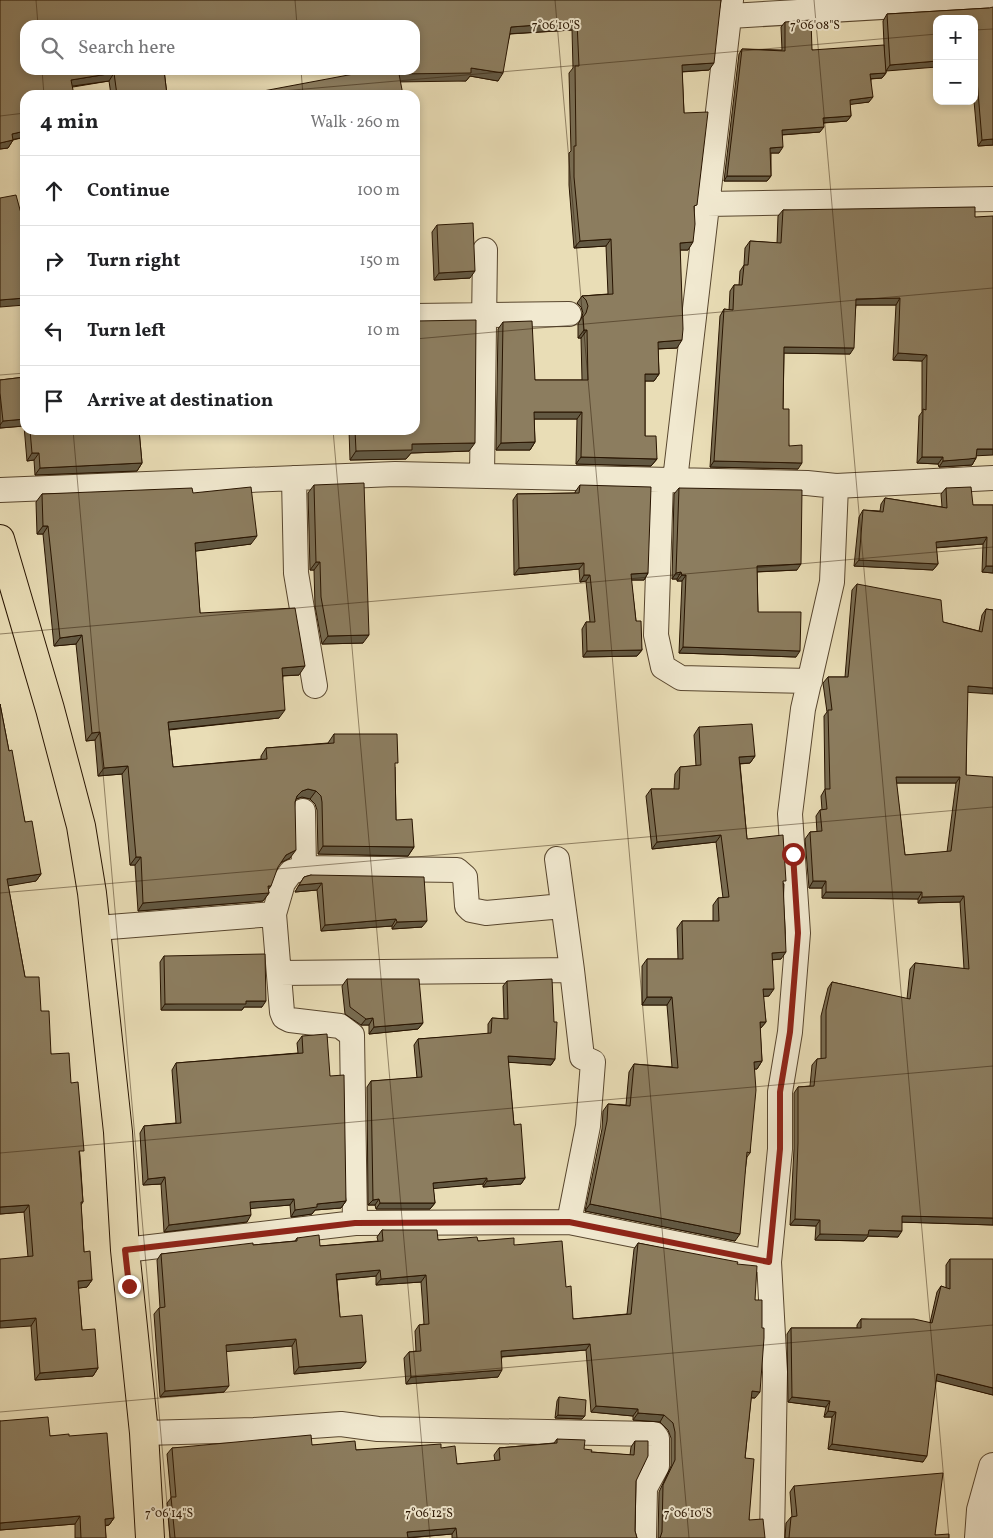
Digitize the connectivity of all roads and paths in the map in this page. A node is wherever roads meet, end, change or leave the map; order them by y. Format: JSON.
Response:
{"nodes":[{"id":1,"x":983,"y":1,"type":"edge"},
{"id":2,"x":730,"y":8,"type":"edge"},
{"id":3,"x":993,"y":199,"type":"edge"},
{"id":4,"x":707,"y":204,"type":"junction"},
{"id":5,"x":485,"y":250,"type":"dead end"},
{"id":6,"x":569,"y":314,"type":"dead end"},
{"id":7,"x":484,"y":315,"type":"junction"},
{"id":8,"x":420,"y":316,"type":"edge"},
{"id":9,"x":482,"y":476,"type":"junction"},
{"id":10,"x":294,"y":478,"type":"junction"},
{"id":11,"x":993,"y":478,"type":"edge"},
{"id":12,"x":668,"y":480,"type":"junction"},
{"id":13,"x":836,"y":486,"type":"junction"},
{"id":14,"x":0,"y":490,"type":"edge"},
{"id":15,"x":0,"y":539,"type":"edge"},
{"id":16,"x":810,"y":680,"type":"junction"},
{"id":17,"x":315,"y":686,"type":"dead end"},
{"id":18,"x":303,"y":811,"type":"dead end"},
{"id":19,"x":557,"y":858,"type":"dead end"},
{"id":20,"x":304,"y":868,"type":"junction"},
{"id":21,"x":563,"y":906,"type":"junction"},
{"id":22,"x":274,"y":914,"type":"junction"},
{"id":23,"x":97,"y":928,"type":"junction"},
{"id":24,"x":572,"y":970,"type":"junction"},
{"id":25,"x":279,"y":973,"type":"junction"},
{"id":26,"x":569,"y":1222,"type":"junction"},
{"id":27,"x":355,"y":1223,"type":"junction"},
{"id":28,"x":125,"y":1250,"type":"junction"},
{"id":29,"x":769,"y":1262,"type":"junction"},
{"id":30,"x":144,"y":1433,"type":"junction"},
{"id":31,"x":993,"y":1467,"type":"edge"},
{"id":32,"x":150,"y":1538,"type":"edge"},
{"id":33,"x":644,"y":1538,"type":"edge"},
{"id":34,"x":772,"y":1538,"type":"edge"},
{"id":35,"x":979,"y":1538,"type":"edge"}],
"edges":[{"from":1,"to":2,"type":"street"},
{"from":2,"to":4,"type":"street"},
{"from":3,"to":4,"type":"street"},
{"from":4,"to":12,"type":"street"},
{"from":5,"to":7,"type":"street"},
{"from":6,"to":7,"type":"street"},
{"from":7,"to":8,"type":"street"},
{"from":7,"to":9,"type":"street"},
{"from":9,"to":10,"type":"street"},
{"from":9,"to":12,"type":"street"},
{"from":10,"to":14,"type":"street"},
{"from":10,"to":17,"type":"street"},
{"from":11,"to":13,"type":"street"},
{"from":12,"to":13,"type":"street"},
{"from":12,"to":16,"type":"street"},
{"from":13,"to":16,"type":"street"},
{"from":15,"to":23,"type":"main road"},
{"from":16,"to":29,"type":"street"},
{"from":18,"to":20,"type":"street"},
{"from":19,"to":21,"type":"street"},
{"from":20,"to":21,"type":"street"},
{"from":20,"to":22,"type":"street"},
{"from":21,"to":24,"type":"street"},
{"from":22,"to":23,"type":"street"},
{"from":22,"to":25,"type":"street"},
{"from":23,"to":28,"type":"main road"},
{"from":24,"to":25,"type":"street"},
{"from":24,"to":26,"type":"street"},
{"from":25,"to":27,"type":"street"},
{"from":26,"to":27,"type":"street"},
{"from":26,"to":29,"type":"street"},
{"from":27,"to":28,"type":"street"},
{"from":28,"to":30,"type":"main road"},
{"from":29,"to":34,"type":"street"},
{"from":30,"to":32,"type":"main road"},
{"from":30,"to":33,"type":"street"},
{"from":31,"to":35,"type":"street"}]}
